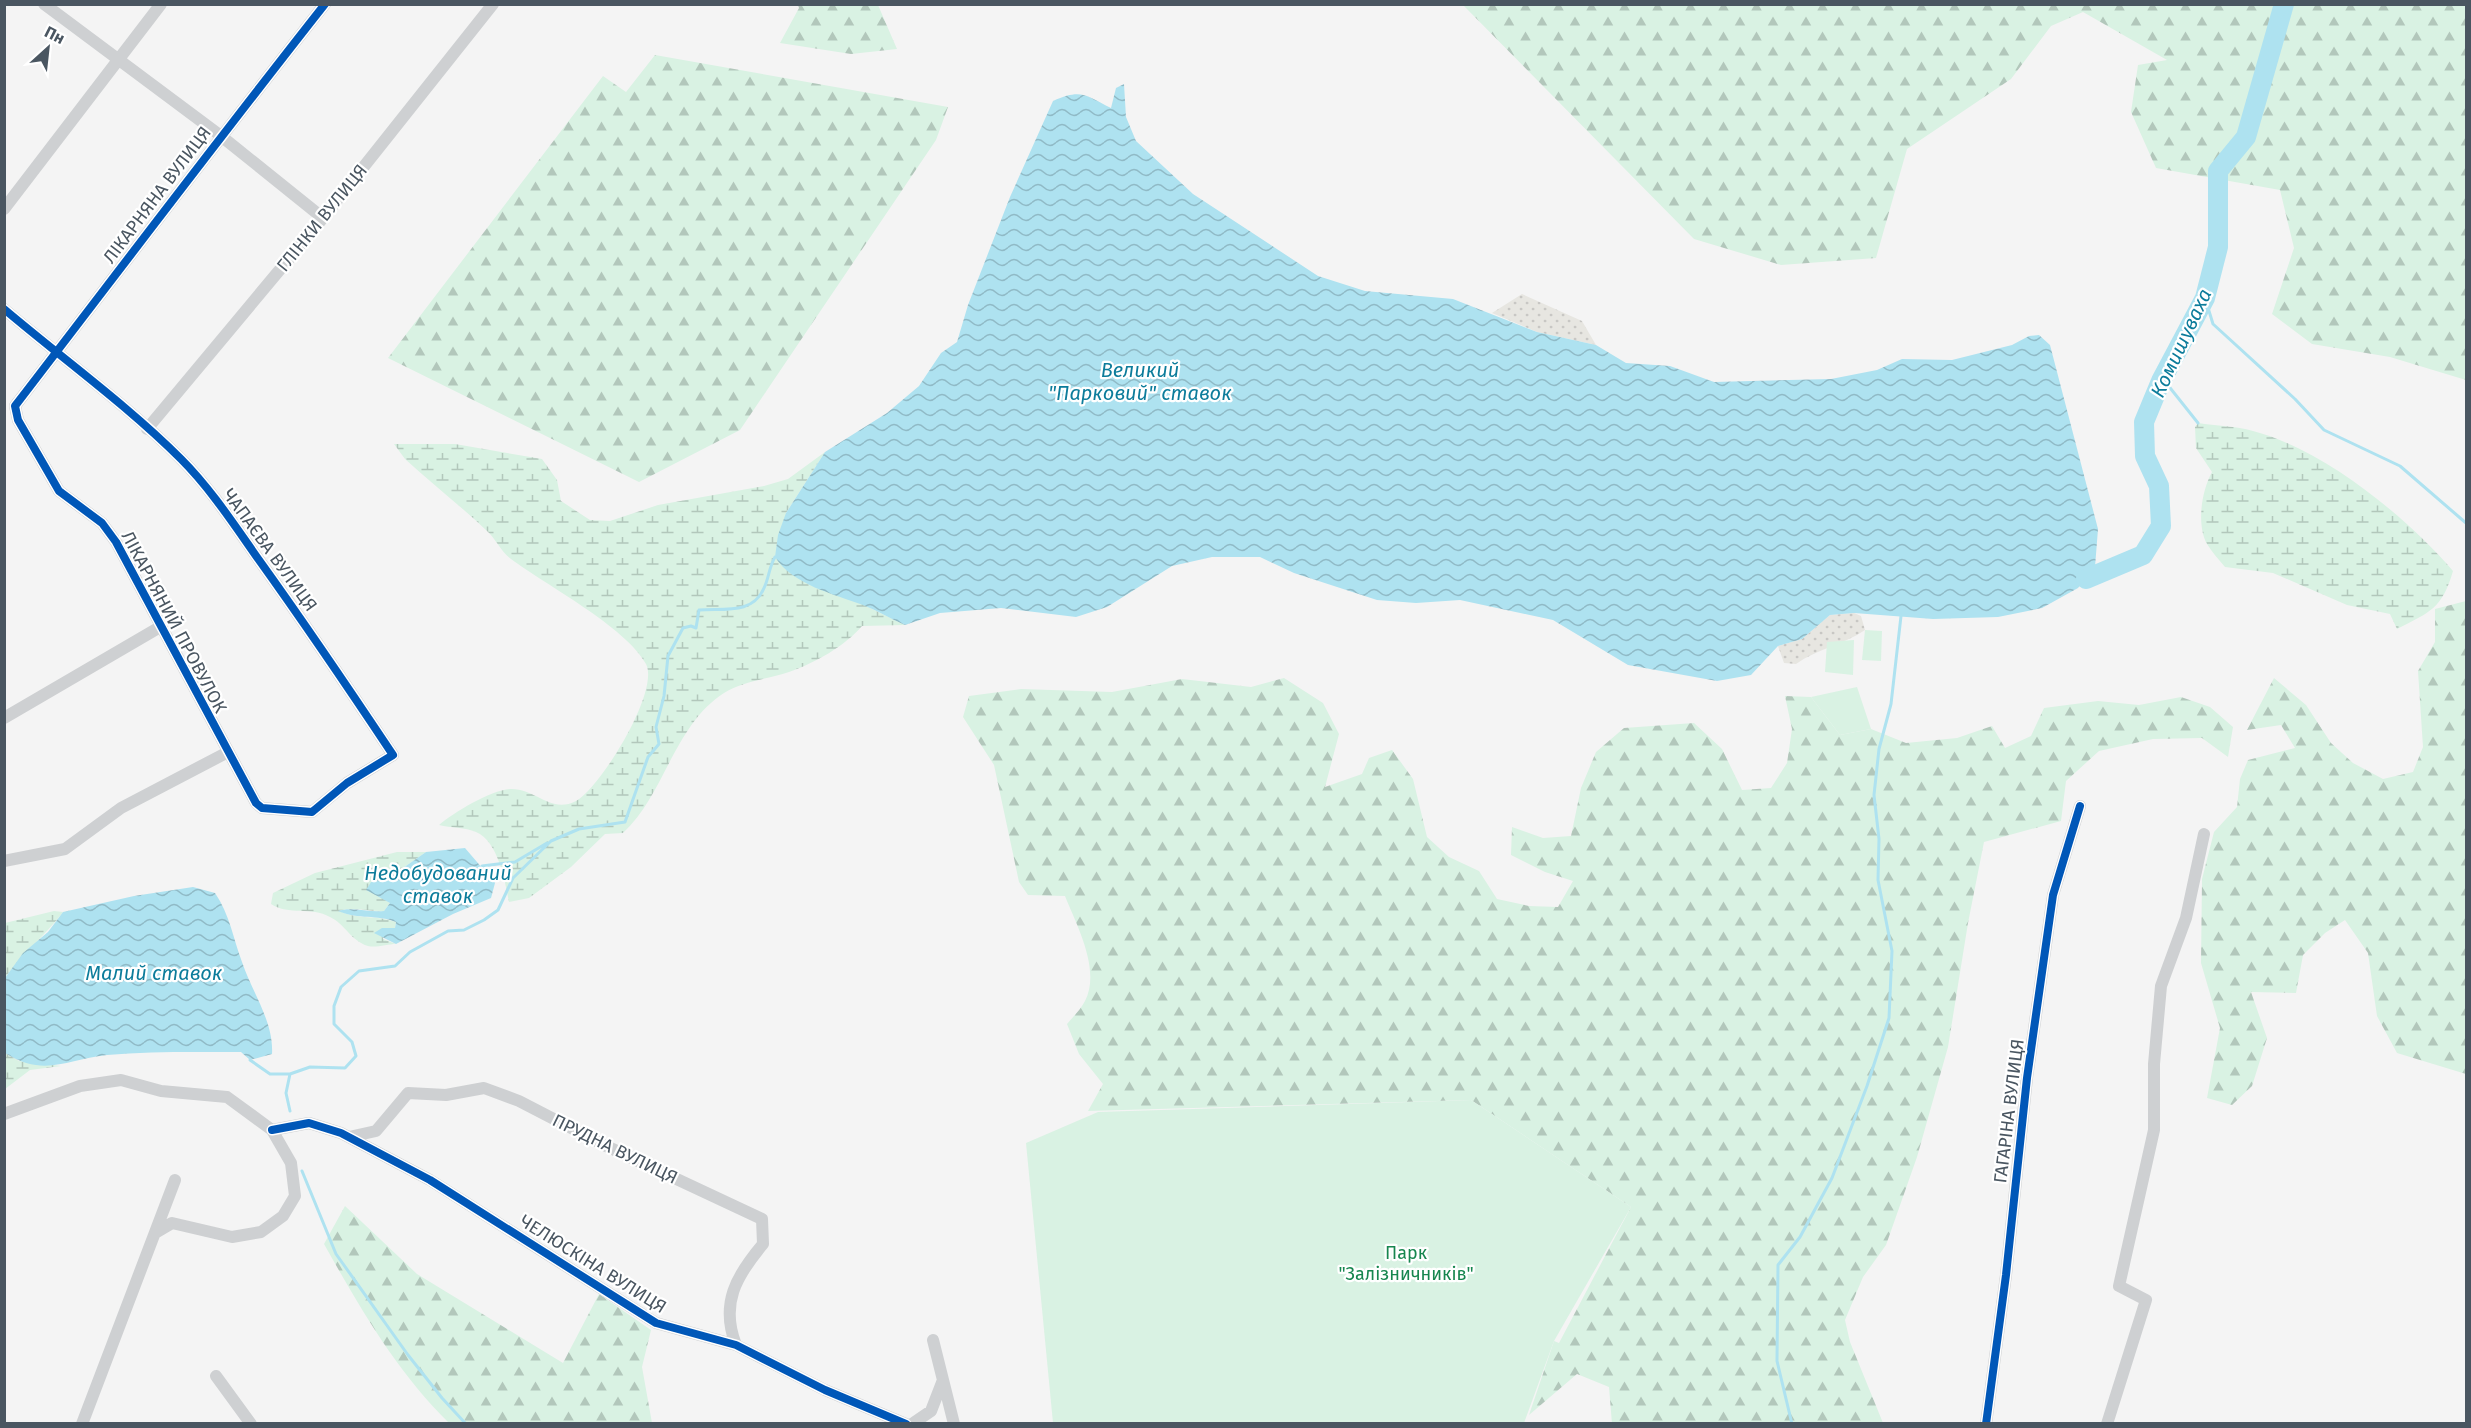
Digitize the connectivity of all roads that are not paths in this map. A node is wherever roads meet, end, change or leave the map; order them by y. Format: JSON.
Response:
{"nodes":[{"id":1,"x":44,"y":4,"type":"edge"},
{"id":2,"x":161,"y":4,"type":"edge"},
{"id":3,"x":325,"y":4,"type":"edge"},
{"id":4,"x":493,"y":4,"type":"edge"},
{"id":5,"x":119,"y":60,"type":"junction"},
{"id":6,"x":221,"y":136,"type":"junction"},
{"id":7,"x":4,"y":209,"type":"edge"},
{"id":8,"x":323,"y":218,"type":"junction"},
{"id":9,"x":4,"y":309,"type":"edge"},
{"id":10,"x":56,"y":353,"type":"junction"},
{"id":11,"x":15,"y":406,"type":"joint"},
{"id":12,"x":147,"y":429,"type":"junction"},
{"id":13,"x":160,"y":627,"type":"junction"},
{"id":14,"x":4,"y":718,"type":"edge"},
{"id":15,"x":228,"y":752,"type":"junction"},
{"id":16,"x":324,"y":802,"type":"joint"},
{"id":17,"x":2080,"y":806,"type":"dead end"},
{"id":18,"x":2204,"y":834,"type":"dead end"},
{"id":19,"x":4,"y":861,"type":"edge"},
{"id":20,"x":4,"y":1114,"type":"edge"},
{"id":21,"x":272,"y":1130,"type":"junction"},
{"id":22,"x":376,"y":1131,"type":"junction"},
{"id":23,"x":348,"y":1137,"type":"junction"},
{"id":24,"x":379,"y":1153,"type":"junction"},
{"id":25,"x":175,"y":1180,"type":"dead end"},
{"id":26,"x":155,"y":1233,"type":"junction"},
{"id":27,"x":933,"y":1340,"type":"dead end"},
{"id":28,"x":736,"y":1345,"type":"junction"},
{"id":29,"x":216,"y":1376,"type":"dead end"},
{"id":30,"x":943,"y":1380,"type":"junction"},
{"id":31,"x":82,"y":1424,"type":"edge"},
{"id":32,"x":251,"y":1424,"type":"edge"},
{"id":33,"x":906,"y":1424,"type":"edge"},
{"id":34,"x":912,"y":1424,"type":"edge"},
{"id":35,"x":954,"y":1424,"type":"edge"},
{"id":36,"x":1986,"y":1424,"type":"edge"},
{"id":37,"x":2108,"y":1424,"type":"edge"}],
"edges":[{"from":1,"to":5,"type":"street"},
{"from":2,"to":5,"type":"street"},
{"from":3,"to":6,"type":"street","name":"ЛІКАРНЯНА ВУЛИЦЯ"},
{"from":4,"to":8,"type":"street","name":"ГЛІНКИ ВУЛИЦЯ"},
{"from":5,"to":6,"type":"street"},
{"from":5,"to":7,"type":"street"},
{"from":6,"to":8,"type":"street"},
{"from":6,"to":10,"type":"street","name":"ЛІКАРНЯНА ВУЛИЦЯ"},
{"from":8,"to":12,"type":"street","name":"ГЛІНКИ ВУЛИЦЯ"},
{"from":9,"to":10,"type":"street","name":"ЧАПАЄВА ВУЛИЦЯ"},
{"from":10,"to":11,"type":"street","name":"ЛІКАРНЯНА ВУЛИЦЯ"},
{"from":10,"to":12,"type":"street","name":"ЧАПАЄВА ВУЛИЦЯ"},
{"from":11,"to":13,"type":"street","name":"ЛІКАРНЯНИЙ ПРОВУЛОК"},
{"from":12,"to":16,"type":"street","name":"ЧАПАЄВА ВУЛИЦЯ"},
{"from":13,"to":14,"type":"street","name":"ЛІКАРНЯНИЙ ПРОВУЛОК"},
{"from":13,"to":15,"type":"street","name":"ЛІКАРНЯНИЙ ПРОВУЛОК"},
{"from":15,"to":16,"type":"street","name":"ЛІКАРНЯНИЙ ПРОВУЛОК"},
{"from":15,"to":19,"type":"street"},
{"from":17,"to":36,"type":"street","name":"ГАГАРІНА ВУЛИЦЯ"},
{"from":18,"to":37,"type":"street"},
{"from":20,"to":21,"type":"street"},
{"from":21,"to":23,"type":"street","name":"ЧЕЛЮСКІНА ВУЛИЦЯ"},
{"from":21,"to":26,"type":"street"},
{"from":22,"to":23,"type":"street"},
{"from":22,"to":24,"type":"street"},
{"from":22,"to":28,"type":"street","name":"ПРУДНА ВУЛИЦЯ"},
{"from":23,"to":24,"type":"street","name":"ЧЕЛЮСКІНА ВУЛИЦЯ"},
{"from":24,"to":28,"type":"street","name":"ЧЕЛЮСКІНА ВУЛИЦЯ"},
{"from":25,"to":26,"type":"street"},
{"from":26,"to":31,"type":"street"},
{"from":27,"to":30,"type":"street"},
{"from":28,"to":33,"type":"street","name":"ЧЕЛЮСКІНА ВУЛИЦЯ"},
{"from":29,"to":32,"type":"street"},
{"from":30,"to":34,"type":"street"},
{"from":30,"to":35,"type":"street"}]}
